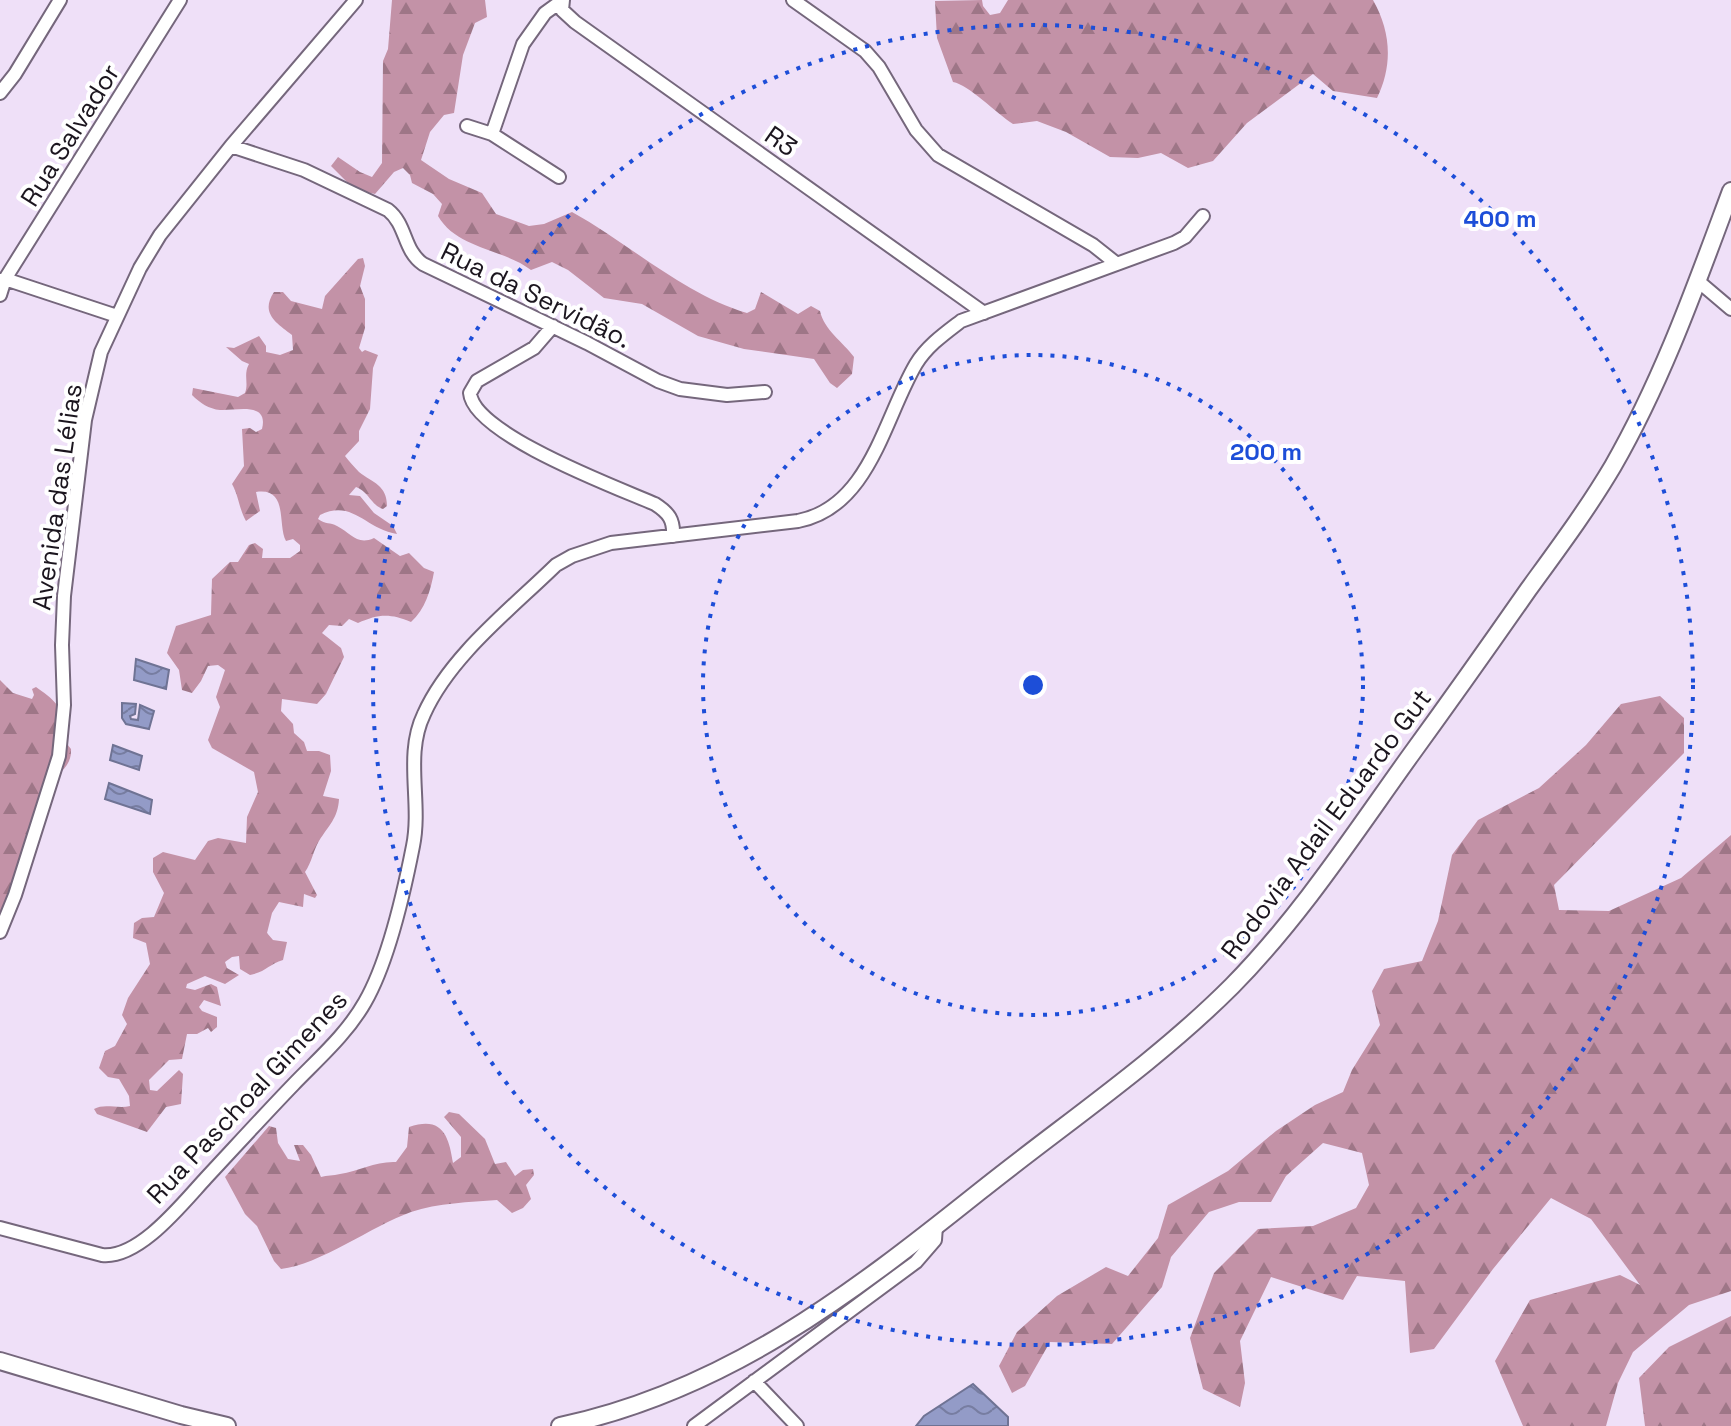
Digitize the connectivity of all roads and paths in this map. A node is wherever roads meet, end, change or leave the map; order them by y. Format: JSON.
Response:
{"nodes":[{"id":1,"x":60,"y":0,"type":"edge"},
{"id":2,"x":180,"y":0,"type":"edge"},
{"id":3,"x":356,"y":0,"type":"edge"},
{"id":4,"x":563,"y":0,"type":"edge"},
{"id":5,"x":793,"y":0,"type":"edge"},
{"id":6,"x":0,"y":93,"type":"edge"},
{"id":7,"x":467,"y":126,"type":"dead end"},
{"id":8,"x":492,"y":134,"type":"junction"},
{"id":9,"x":231,"y":146,"type":"junction"},
{"id":10,"x":559,"y":177,"type":"dead end"},
{"id":11,"x":1731,"y":191,"type":"edge"},
{"id":12,"x":1203,"y":216,"type":"dead end"},
{"id":13,"x":1117,"y":264,"type":"junction"},
{"id":14,"x":2,"y":280,"type":"edge"},
{"id":15,"x":1698,"y":281,"type":"junction"},
{"id":16,"x":0,"y":295,"type":"edge"},
{"id":17,"x":1731,"y":309,"type":"edge"},
{"id":18,"x":984,"y":313,"type":"junction"},
{"id":19,"x":117,"y":316,"type":"junction"},
{"id":20,"x":553,"y":326,"type":"junction"},
{"id":21,"x":765,"y":392,"type":"dead end"},
{"id":22,"x":673,"y":536,"type":"junction"},
{"id":23,"x":0,"y":932,"type":"edge"},
{"id":24,"x":936,"y":1226,"type":"junction"},
{"id":25,"x":0,"y":1228,"type":"edge"},
{"id":26,"x":0,"y":1361,"type":"edge"},
{"id":27,"x":754,"y":1381,"type":"junction"},
{"id":28,"x":227,"y":1426,"type":"edge"},
{"id":29,"x":560,"y":1426,"type":"edge"},
{"id":30,"x":694,"y":1426,"type":"edge"},
{"id":31,"x":797,"y":1426,"type":"edge"}],
"edges":[{"from":1,"to":6,"type":"street"},
{"from":2,"to":14,"type":"street","name":"Rua Salvador"},
{"from":3,"to":9,"type":"street","name":"Avenida das Lélias"},
{"from":4,"to":8,"type":"street"},
{"from":4,"to":18,"type":"street","name":"R3"},
{"from":5,"to":13,"type":"street"},
{"from":7,"to":8,"type":"street"},
{"from":8,"to":10,"type":"street"},
{"from":9,"to":19,"type":"street","name":"Avenida das Lélias"},
{"from":9,"to":20,"type":"street","name":"Rua da Servidão."},
{"from":11,"to":15,"type":"main road","name":"Rodovia Adail Eduardo Gut"},
{"from":12,"to":13,"type":"street","name":"Rua Paschoal Gimenes"},
{"from":13,"to":18,"type":"street","name":"Rua Paschoal Gimenes"},
{"from":14,"to":16,"type":"street","name":"Rua Salvador"},
{"from":14,"to":19,"type":"street"},
{"from":15,"to":17,"type":"street"},
{"from":15,"to":24,"type":"main road","name":"Rodovia Adail Eduardo Gut"},
{"from":18,"to":22,"type":"street","name":"Rua Paschoal Gimenes"},
{"from":19,"to":23,"type":"street","name":"Avenida das Lélias"},
{"from":20,"to":21,"type":"street","name":"Rua da Servidão."},
{"from":20,"to":22,"type":"street"},
{"from":22,"to":25,"type":"street","name":"Rua Paschoal Gimenes"},
{"from":24,"to":27,"type":"street"},
{"from":24,"to":29,"type":"main road","name":"Rodovia Adail Eduardo Gut"},
{"from":26,"to":28,"type":"main road"},
{"from":27,"to":30,"type":"street"},
{"from":27,"to":31,"type":"street"}]}
